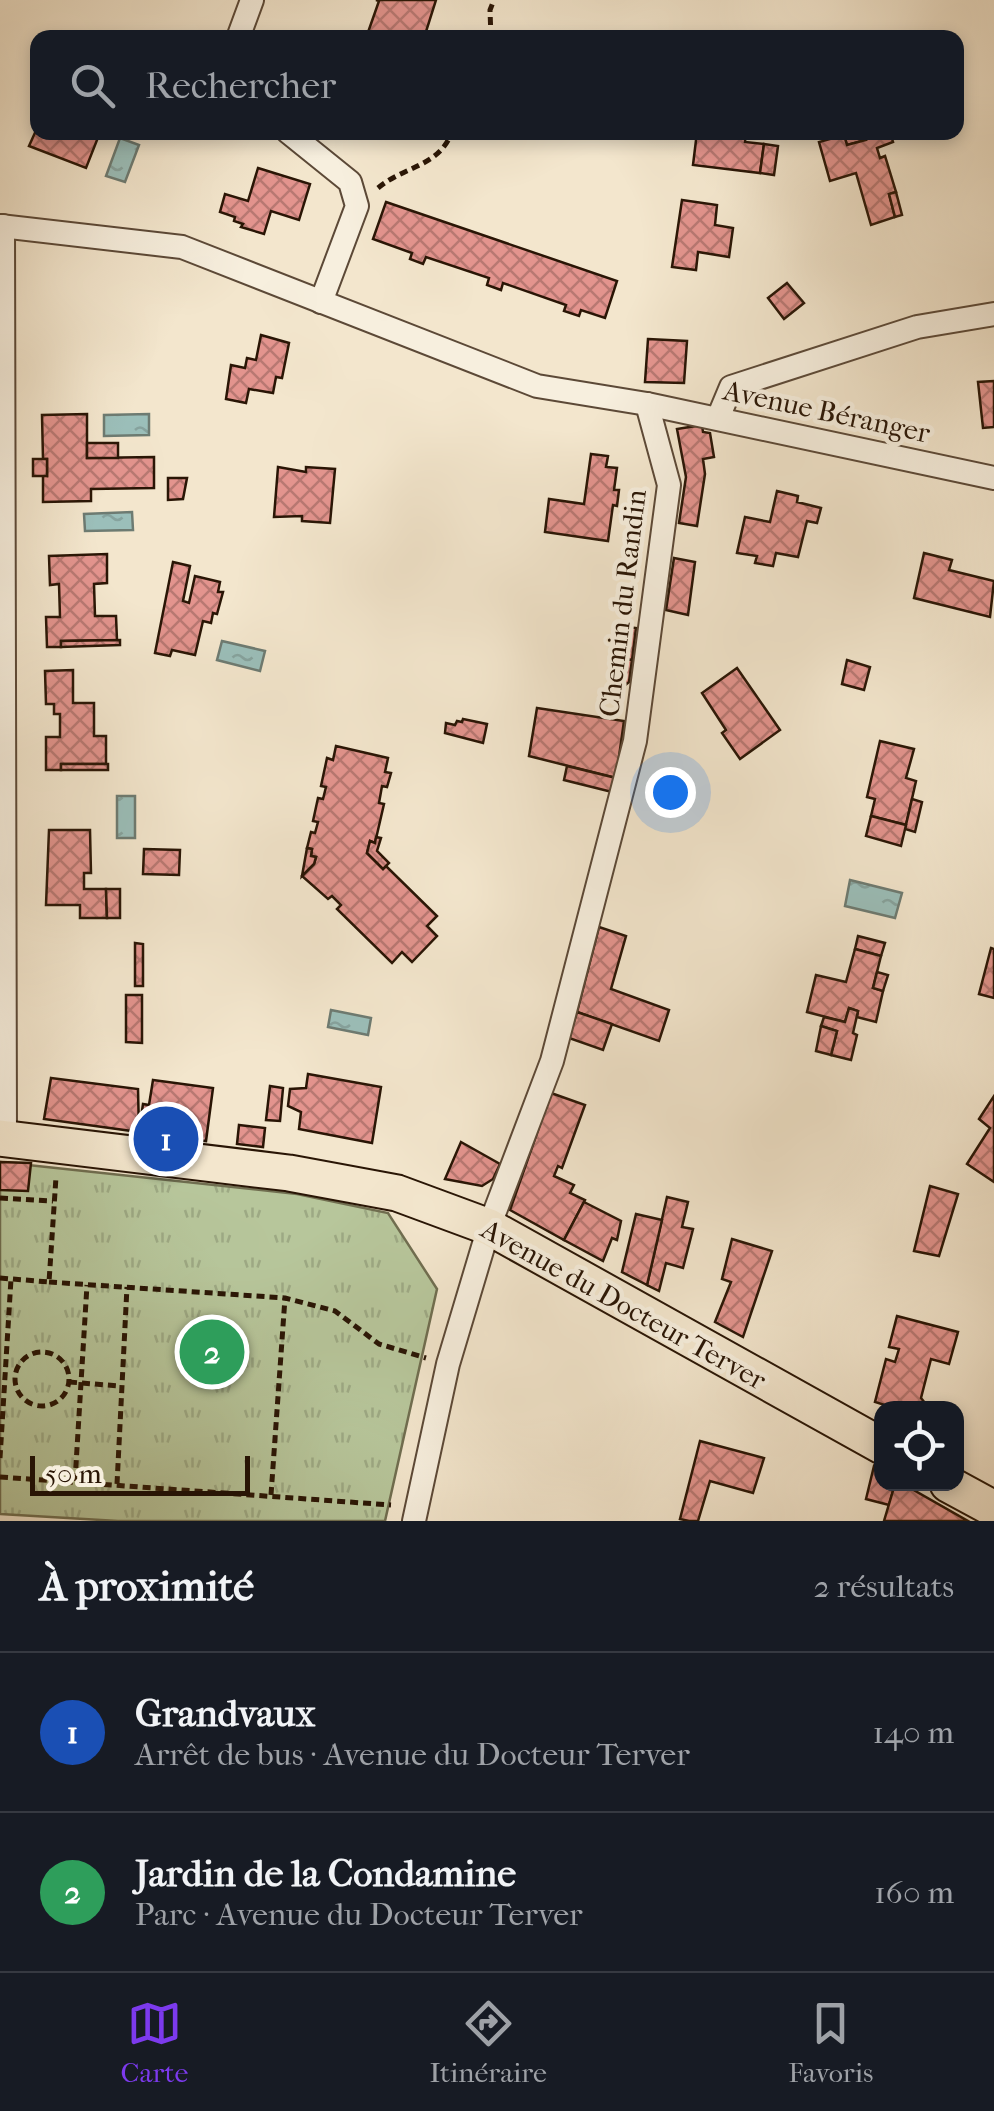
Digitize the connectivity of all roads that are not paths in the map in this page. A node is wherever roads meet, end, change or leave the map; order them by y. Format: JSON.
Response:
{"nodes":[{"id":1,"x":252,"y":0,"type":"edge"},
{"id":2,"x":241,"y":30,"type":"edge"},
{"id":3,"x":298,"y":140,"type":"edge"},
{"id":4,"x":1,"y":226,"type":"edge"},
{"id":5,"x":321,"y":302,"type":"junction"},
{"id":6,"x":994,"y":314,"type":"edge"},
{"id":7,"x":648,"y":404,"type":"junction"},
{"id":8,"x":718,"y":418,"type":"junction"},
{"id":9,"x":994,"y":478,"type":"edge"},
{"id":10,"x":3,"y":729,"type":"edge"},
{"id":11,"x":2,"y":1138,"type":"edge"},
{"id":12,"x":488,"y":1226,"type":"junction"},
{"id":13,"x":874,"y":1442,"type":"edge"},
{"id":14,"x":961,"y":1491,"type":"edge"},
{"id":15,"x":994,"y":1509,"type":"edge"},
{"id":16,"x":416,"y":1514,"type":"edge"}],
"edges":[{"from":1,"to":2,"type":"street"},
{"from":3,"to":5,"type":"street"},
{"from":4,"to":5,"type":"street"},
{"from":4,"to":10,"type":"street"},
{"from":5,"to":7,"type":"street"},
{"from":6,"to":8,"type":"street"},
{"from":7,"to":8,"type":"street","name":"Avenue Béranger"},
{"from":7,"to":12,"type":"street","name":"Chemin du Randin"},
{"from":8,"to":9,"type":"street","name":"Avenue Béranger"},
{"from":10,"to":11,"type":"street"},
{"from":11,"to":12,"type":"main road","name":"Avenue du Docteur Terver"},
{"from":12,"to":13,"type":"main road","name":"Avenue du Docteur Terver"},
{"from":12,"to":16,"type":"street","name":"Chemin du Randin"},
{"from":14,"to":15,"type":"main road"}]}
